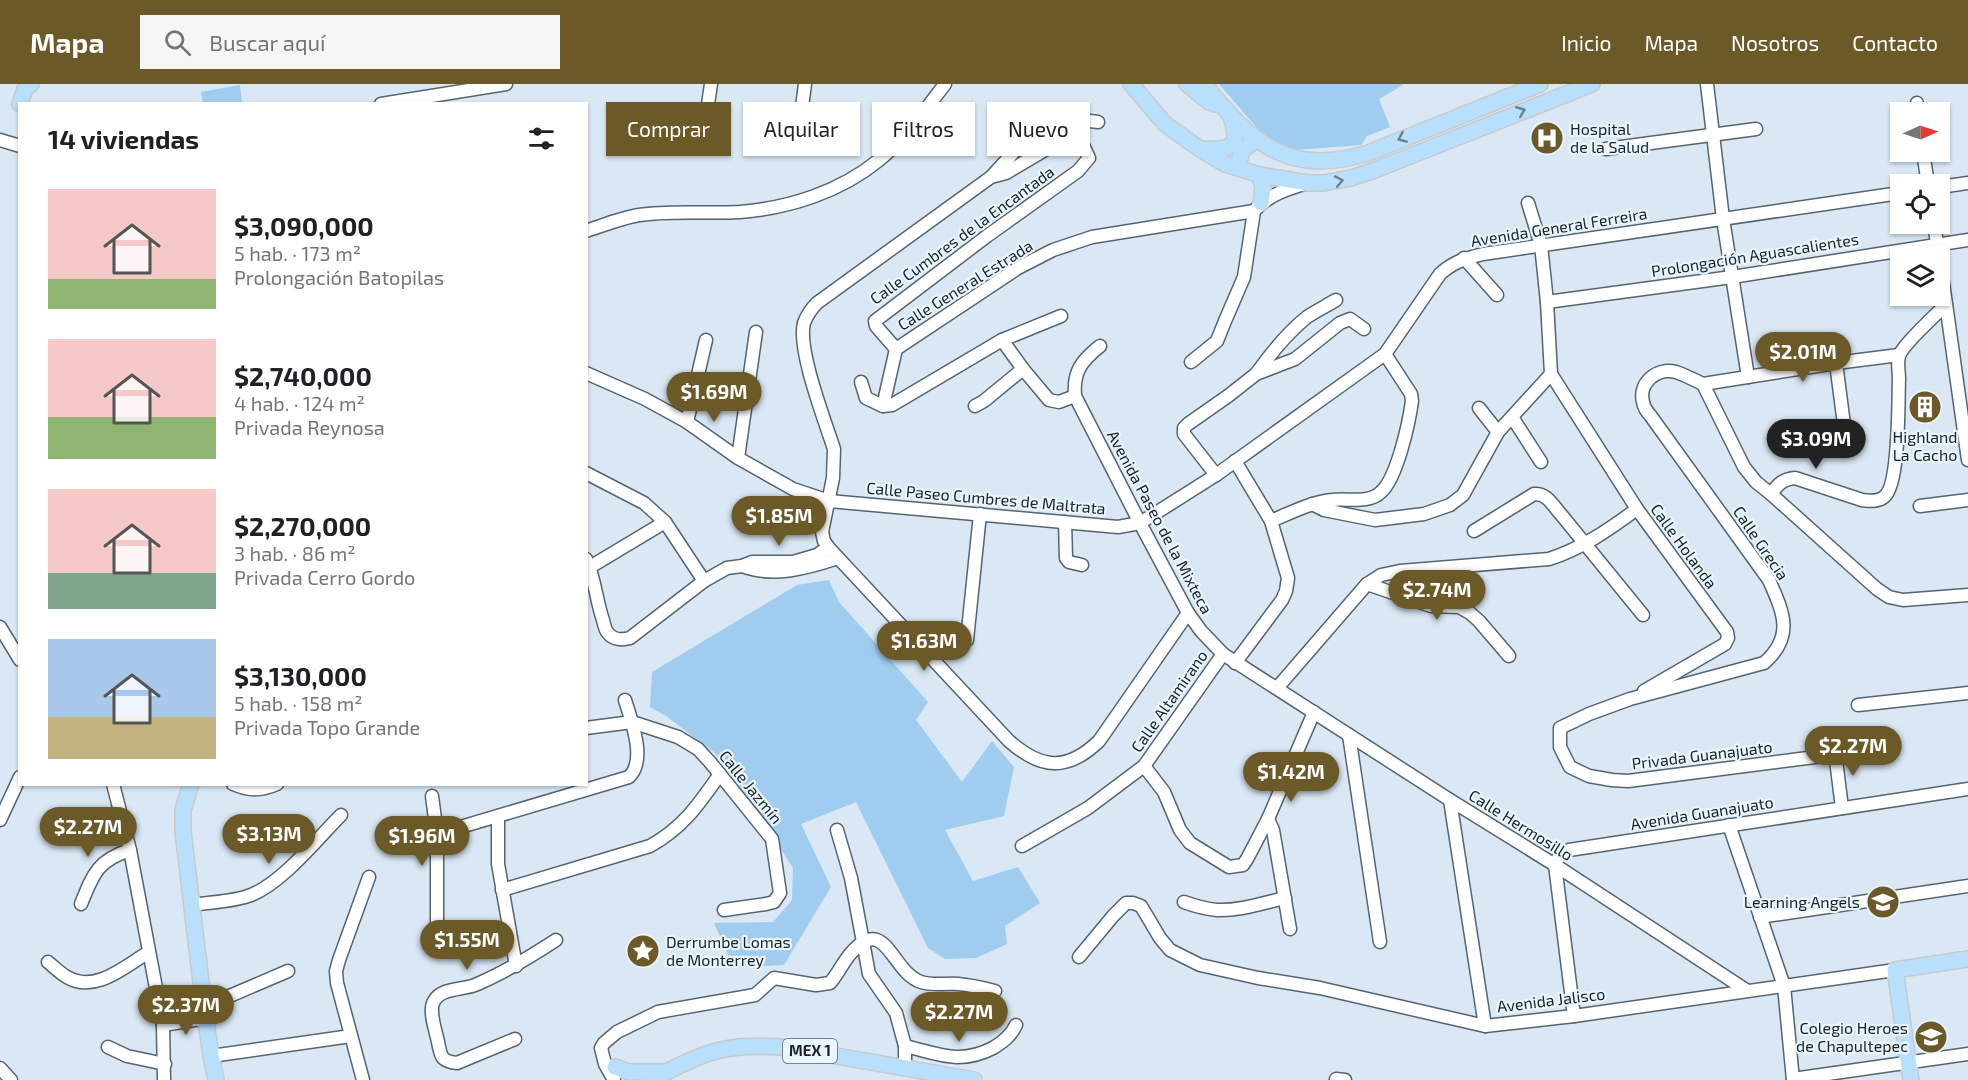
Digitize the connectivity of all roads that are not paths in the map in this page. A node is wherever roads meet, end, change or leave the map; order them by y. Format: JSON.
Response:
{"nodes":[{"id":1,"x":31,"y":84,"type":"edge"},
{"id":2,"x":506,"y":84,"type":"edge"},
{"id":3,"x":711,"y":84,"type":"edge"},
{"id":4,"x":805,"y":84,"type":"edge"},
{"id":5,"x":945,"y":84,"type":"edge"},
{"id":6,"x":1187,"y":84,"type":"edge"},
{"id":7,"x":1204,"y":84,"type":"edge"},
{"id":8,"x":1540,"y":84,"type":"edge"},
{"id":9,"x":1592,"y":84,"type":"edge"},
{"id":10,"x":1707,"y":84,"type":"edge"},
{"id":11,"x":1131,"y":85,"type":"edge"},
{"id":12,"x":21,"y":102,"type":"edge"},
{"id":13,"x":394,"y":102,"type":"edge"},
{"id":14,"x":708,"y":102,"type":"edge"},
{"id":15,"x":803,"y":102,"type":"edge"},
{"id":16,"x":1226,"y":110,"type":"junction"},
{"id":17,"x":1098,"y":122,"type":"dead end"},
{"id":18,"x":1756,"y":129,"type":"dead end"},
{"id":19,"x":1712,"y":135,"type":"junction"},
{"id":20,"x":0,"y":140,"type":"edge"},
{"id":21,"x":1257,"y":140,"type":"junction"},
{"id":22,"x":18,"y":145,"type":"edge"},
{"id":23,"x":1200,"y":149,"type":"junction"},
{"id":24,"x":1606,"y":149,"type":"dead end"},
{"id":25,"x":1239,"y":168,"type":"junction"},
{"id":26,"x":1260,"y":175,"type":"junction"},
{"id":27,"x":990,"y":177,"type":"junction"},
{"id":28,"x":1308,"y":183,"type":"junction"},
{"id":29,"x":1968,"y":183,"type":"edge"},
{"id":30,"x":1950,"y":186,"type":"edge"},
{"id":31,"x":1890,"y":194,"type":"edge"},
{"id":32,"x":1528,"y":203,"type":"dead end"},
{"id":33,"x":1258,"y":207,"type":"junction"},
{"id":34,"x":1723,"y":219,"type":"junction"},
{"id":35,"x":588,"y":230,"type":"edge"},
{"id":36,"x":1968,"y":240,"type":"edge"},
{"id":37,"x":1541,"y":245,"type":"junction"},
{"id":38,"x":1950,"y":246,"type":"edge"},
{"id":39,"x":1890,"y":256,"type":"edge"},
{"id":40,"x":1464,"y":258,"type":"junction"},
{"id":41,"x":1732,"y":277,"type":"junction"},
{"id":42,"x":1497,"y":295,"type":"dead end"},
{"id":43,"x":1336,"y":300,"type":"dead end"},
{"id":44,"x":1547,"y":302,"type":"junction"},
{"id":45,"x":1945,"y":306,"type":"edge"},
{"id":46,"x":1946,"y":306,"type":"edge"},
{"id":47,"x":1061,"y":316,"type":"dead end"},
{"id":48,"x":1364,"y":329,"type":"dead end"},
{"id":49,"x":756,"y":332,"type":"dead end"},
{"id":50,"x":706,"y":340,"type":"dead end"},
{"id":51,"x":1002,"y":340,"type":"junction"},
{"id":52,"x":1100,"y":346,"type":"dead end"},
{"id":53,"x":896,"y":349,"type":"junction"},
{"id":54,"x":1384,"y":354,"type":"junction"},
{"id":55,"x":1899,"y":355,"type":"junction"},
{"id":56,"x":1968,"y":361,"type":"edge"},
{"id":57,"x":1191,"y":362,"type":"dead end"},
{"id":58,"x":1836,"y":363,"type":"junction"},
{"id":59,"x":1955,"y":363,"type":"junction"},
{"id":60,"x":1023,"y":369,"type":"junction"},
{"id":61,"x":588,"y":374,"type":"edge"},
{"id":62,"x":1256,"y":374,"type":"junction"},
{"id":63,"x":1551,"y":374,"type":"junction"},
{"id":64,"x":1748,"y":377,"type":"junction"},
{"id":65,"x":861,"y":382,"type":"dead end"},
{"id":66,"x":1703,"y":384,"type":"junction"},
{"id":67,"x":1075,"y":396,"type":"junction"},
{"id":68,"x":885,"y":406,"type":"junction"},
{"id":69,"x":975,"y":406,"type":"dead end"},
{"id":70,"x":1479,"y":408,"type":"dead end"},
{"id":71,"x":1512,"y":417,"type":"junction"},
{"id":72,"x":687,"y":423,"type":"junction"},
{"id":73,"x":1498,"y":432,"type":"junction"},
{"id":74,"x":1846,"y":440,"type":"dead end"},
{"id":75,"x":738,"y":458,"type":"junction"},
{"id":76,"x":1968,"y":460,"type":"edge"},
{"id":77,"x":1235,"y":462,"type":"junction"},
{"id":78,"x":1541,"y":462,"type":"dead end"},
{"id":79,"x":588,"y":474,"type":"edge"},
{"id":80,"x":1216,"y":475,"type":"junction"},
{"id":81,"x":1772,"y":494,"type":"junction"},
{"id":82,"x":1968,"y":500,"type":"edge"},
{"id":83,"x":829,"y":501,"type":"junction"},
{"id":84,"x":1312,"y":504,"type":"junction"},
{"id":85,"x":1920,"y":506,"type":"dead end"},
{"id":86,"x":1637,"y":509,"type":"junction"},
{"id":87,"x":980,"y":514,"type":"junction"},
{"id":88,"x":1271,"y":521,"type":"junction"},
{"id":89,"x":665,"y":522,"type":"junction"},
{"id":90,"x":1065,"y":522,"type":"junction"},
{"id":91,"x":1140,"y":523,"type":"junction"},
{"id":92,"x":1474,"y":531,"type":"dead end"},
{"id":93,"x":1585,"y":543,"type":"junction"},
{"id":94,"x":828,"y":547,"type":"junction"},
{"id":95,"x":838,"y":558,"type":"junction"},
{"id":96,"x":588,"y":563,"type":"edge"},
{"id":97,"x":1082,"y":565,"type":"dead end"},
{"id":98,"x":742,"y":566,"type":"junction"},
{"id":99,"x":704,"y":581,"type":"junction"},
{"id":100,"x":1367,"y":584,"type":"junction"},
{"id":101,"x":1968,"y":595,"type":"edge"},
{"id":102,"x":1188,"y":613,"type":"junction"},
{"id":103,"x":1643,"y":615,"type":"dead end"},
{"id":104,"x":0,"y":627,"type":"edge"},
{"id":105,"x":967,"y":640,"type":"dead end"},
{"id":106,"x":1223,"y":654,"type":"junction"},
{"id":107,"x":1509,"y":656,"type":"dead end"},
{"id":108,"x":18,"y":657,"type":"edge"},
{"id":109,"x":1235,"y":663,"type":"junction"},
{"id":110,"x":1277,"y":688,"type":"junction"},
{"id":111,"x":1968,"y":693,"type":"edge"},
{"id":112,"x":1630,"y":699,"type":"junction"},
{"id":113,"x":625,"y":700,"type":"dead end"},
{"id":114,"x":1858,"y":705,"type":"dead end"},
{"id":115,"x":1314,"y":712,"type":"junction"},
{"id":116,"x":632,"y":722,"type":"junction"},
{"id":117,"x":588,"y":728,"type":"edge"},
{"id":118,"x":1349,"y":735,"type":"junction"},
{"id":119,"x":1144,"y":766,"type":"junction"},
{"id":120,"x":720,"y":774,"type":"junction"},
{"id":121,"x":18,"y":781,"type":"edge"},
{"id":122,"x":114,"y":786,"type":"edge"},
{"id":123,"x":190,"y":786,"type":"edge"},
{"id":124,"x":242,"y":786,"type":"edge"},
{"id":125,"x":273,"y":786,"type":"edge"},
{"id":126,"x":1968,"y":789,"type":"edge"},
{"id":127,"x":432,"y":796,"type":"dead end"},
{"id":128,"x":1450,"y":800,"type":"junction"},
{"id":129,"x":1842,"y":808,"type":"junction"},
{"id":130,"x":341,"y":815,"type":"dead end"},
{"id":131,"x":498,"y":816,"type":"junction"},
{"id":132,"x":0,"y":819,"type":"edge"},
{"id":133,"x":1268,"y":819,"type":"junction"},
{"id":134,"x":1729,"y":825,"type":"junction"},
{"id":135,"x":837,"y":830,"type":"dead end"},
{"id":136,"x":437,"y":834,"type":"junction"},
{"id":137,"x":1022,"y":846,"type":"dead end"},
{"id":138,"x":130,"y":850,"type":"junction"},
{"id":139,"x":1555,"y":865,"type":"junction"},
{"id":140,"x":369,"y":877,"type":"dead end"},
{"id":141,"x":1968,"y":886,"type":"edge"},
{"id":142,"x":502,"y":890,"type":"junction"},
{"id":143,"x":1285,"y":898,"type":"junction"},
{"id":144,"x":1184,"y":902,"type":"dead end"},
{"id":145,"x":81,"y":904,"type":"dead end"},
{"id":146,"x":192,"y":905,"type":"junction"},
{"id":147,"x":723,"y":910,"type":"dead end"},
{"id":148,"x":1760,"y":917,"type":"junction"},
{"id":149,"x":1290,"y":929,"type":"dead end"},
{"id":150,"x":437,"y":937,"type":"dead end"},
{"id":151,"x":556,"y":940,"type":"dead end"},
{"id":152,"x":863,"y":942,"type":"junction"},
{"id":153,"x":1380,"y":942,"type":"dead end"},
{"id":154,"x":148,"y":952,"type":"junction"},
{"id":155,"x":1079,"y":957,"type":"dead end"},
{"id":156,"x":1968,"y":959,"type":"edge"},
{"id":157,"x":48,"y":962,"type":"dead end"},
{"id":158,"x":516,"y":966,"type":"junction"},
{"id":159,"x":1895,"y":970,"type":"junction"},
{"id":160,"x":288,"y":971,"type":"dead end"},
{"id":161,"x":1784,"y":987,"type":"junction"},
{"id":162,"x":995,"y":990,"type":"dead end"},
{"id":163,"x":1746,"y":990,"type":"junction"},
{"id":164,"x":205,"y":1013,"type":"junction"},
{"id":165,"x":1574,"y":1016,"type":"junction"},
{"id":166,"x":163,"y":1024,"type":"junction"},
{"id":167,"x":1016,"y":1025,"type":"dead end"},
{"id":168,"x":1485,"y":1026,"type":"junction"},
{"id":169,"x":351,"y":1036,"type":"junction"},
{"id":170,"x":515,"y":1039,"type":"dead end"},
{"id":171,"x":905,"y":1046,"type":"junction"},
{"id":172,"x":108,"y":1047,"type":"dead end"},
{"id":173,"x":1968,"y":1054,"type":"edge"},
{"id":174,"x":211,"y":1056,"type":"junction"},
{"id":175,"x":1909,"y":1063,"type":"junction"},
{"id":176,"x":165,"y":1064,"type":"junction"},
{"id":177,"x":905,"y":1067,"type":"junction"},
{"id":178,"x":0,"y":1068,"type":"edge"},
{"id":179,"x":612,"y":1073,"type":"edge"},
{"id":180,"x":659,"y":1076,"type":"edge"},
{"id":181,"x":1793,"y":1079,"type":"edge"},
{"id":182,"x":11,"y":1080,"type":"edge"},
{"id":183,"x":164,"y":1080,"type":"edge"},
{"id":184,"x":216,"y":1080,"type":"edge"},
{"id":185,"x":363,"y":1080,"type":"edge"},
{"id":186,"x":974,"y":1080,"type":"edge"},
{"id":187,"x":1911,"y":1080,"type":"edge"}],
"edges":[{"from":1,"to":12,"type":"main road"},
{"from":2,"to":13,"type":"street"},
{"from":3,"to":14,"type":"street"},
{"from":4,"to":15,"type":"street"},
{"from":5,"to":35,"type":"street"},
{"from":6,"to":16,"type":"main road"},
{"from":7,"to":16,"type":"main road"},
{"from":8,"to":21,"type":"main road","one_way":true},
{"from":28,"to":9,"type":"main road","one_way":true},
{"from":10,"to":19,"type":"street"},
{"from":11,"to":23,"type":"main road"},
{"from":16,"to":21,"type":"main road"},
{"from":16,"to":23,"type":"main road"},
{"from":17,"to":27,"type":"street","name":"Calle Cumbres de la Encantada"},
{"from":18,"to":19,"type":"street"},
{"from":19,"to":24,"type":"street"},
{"from":19,"to":34,"type":"street"},
{"from":20,"to":22,"type":"street"},
{"from":21,"to":25,"type":"main road"},
{"from":23,"to":25,"type":"main road"},
{"from":25,"to":26,"type":"main road"},
{"from":26,"to":28,"type":"main road"},
{"from":26,"to":33,"type":"main road"},
{"from":27,"to":53,"type":"street","name":"Calle Cumbres de la Encantada"},
{"from":27,"to":83,"type":"street","name":"Calle Cumbres de la Encantada"},
{"from":28,"to":33,"type":"street","name":"Calle General Estrada"},
{"from":29,"to":30,"type":"street"},
{"from":31,"to":34,"type":"street","name":"Avenida General Ferreira"},
{"from":32,"to":37,"type":"street"},
{"from":33,"to":53,"type":"street","name":"Calle General Estrada"},
{"from":33,"to":57,"type":"street"},
{"from":34,"to":37,"type":"street","name":"Avenida General Ferreira"},
{"from":34,"to":41,"type":"street"},
{"from":36,"to":38,"type":"street","name":"Prolongación Aguascalientes"},
{"from":37,"to":40,"type":"street","name":"Avenida General Ferreira"},
{"from":37,"to":44,"type":"street"},
{"from":39,"to":41,"type":"street","name":"Prolongación Aguascalientes"},
{"from":40,"to":42,"type":"street"},
{"from":40,"to":54,"type":"street","name":"Avenida General Ferreira"},
{"from":41,"to":44,"type":"street","name":"Prolongación Aguascalientes"},
{"from":41,"to":64,"type":"street"},
{"from":43,"to":62,"type":"street"},
{"from":44,"to":63,"type":"street"},
{"from":45,"to":55,"type":"street"},
{"from":46,"to":59,"type":"street"},
{"from":47,"to":51,"type":"street"},
{"from":48,"to":62,"type":"street"},
{"from":49,"to":75,"type":"street"},
{"from":50,"to":72,"type":"street"},
{"from":51,"to":60,"type":"street"},
{"from":51,"to":68,"type":"street"},
{"from":52,"to":67,"type":"street"},
{"from":53,"to":68,"type":"street","name":"Calle General Estrada"},
{"from":54,"to":77,"type":"street","name":"Avenida General Ferreira"},
{"from":54,"to":84,"type":"street"},
{"from":55,"to":58,"type":"street"},
{"from":55,"to":81,"type":"street"},
{"from":56,"to":59,"type":"street"},
{"from":58,"to":64,"type":"street"},
{"from":58,"to":74,"type":"street"},
{"from":59,"to":76,"type":"street"},
{"from":60,"to":67,"type":"street"},
{"from":60,"to":69,"type":"street"},
{"from":61,"to":72,"type":"street","name":"Calle Paseo Cumbres de Maltrata"},
{"from":62,"to":80,"type":"street"},
{"from":63,"to":71,"type":"street"},
{"from":63,"to":86,"type":"street","name":"Calle Holanda"},
{"from":64,"to":66,"type":"street"},
{"from":65,"to":68,"type":"street"},
{"from":66,"to":81,"type":"street"},
{"from":66,"to":112,"type":"street","name":"Calle Grecia"},
{"from":67,"to":91,"type":"street","name":"Avenida Paseo de la Mixteca"},
{"from":70,"to":73,"type":"street"},
{"from":71,"to":73,"type":"street"},
{"from":71,"to":78,"type":"street"},
{"from":72,"to":75,"type":"street","name":"Calle Paseo Cumbres de Maltrata"},
{"from":73,"to":84,"type":"street"},
{"from":75,"to":83,"type":"street","name":"Calle Paseo Cumbres de Maltrata"},
{"from":77,"to":80,"type":"street","name":"Avenida General Ferreira"},
{"from":77,"to":88,"type":"street","name":"Calle Altamirano"},
{"from":79,"to":89,"type":"street"},
{"from":80,"to":91,"type":"street","name":"Avenida General Ferreira"},
{"from":81,"to":101,"type":"street"},
{"from":82,"to":85,"type":"street"},
{"from":83,"to":87,"type":"street","name":"Calle Paseo Cumbres de Maltrata"},
{"from":83,"to":94,"type":"street","name":"Calle Cumbres de la Encantada"},
{"from":84,"to":88,"type":"street"},
{"from":86,"to":93,"type":"street"},
{"from":86,"to":112,"type":"street","name":"Calle Holanda"},
{"from":87,"to":90,"type":"street","name":"Calle Paseo Cumbres de Maltrata"},
{"from":87,"to":105,"type":"street"},
{"from":88,"to":109,"type":"street","name":"Calle Altamirano"},
{"from":89,"to":96,"type":"street"},
{"from":89,"to":99,"type":"street"},
{"from":90,"to":91,"type":"street","name":"Calle Paseo Cumbres de Maltrata"},
{"from":90,"to":97,"type":"street"},
{"from":91,"to":102,"type":"street","name":"Avenida Paseo de la Mixteca"},
{"from":92,"to":93,"type":"street"},
{"from":93,"to":100,"type":"street"},
{"from":93,"to":103,"type":"street"},
{"from":94,"to":95,"type":"street"},
{"from":94,"to":98,"type":"street"},
{"from":95,"to":98,"type":"street"},
{"from":95,"to":102,"type":"street"},
{"from":96,"to":99,"type":"street"},
{"from":98,"to":99,"type":"street"},
{"from":100,"to":107,"type":"street"},
{"from":100,"to":110,"type":"street"},
{"from":102,"to":106,"type":"street","name":"Avenida Paseo de la Mixteca"},
{"from":104,"to":108,"type":"street"},
{"from":106,"to":109,"type":"street","name":"Avenida Paseo de la Mixteca"},
{"from":106,"to":119,"type":"street","name":"Calle Altamirano"},
{"from":109,"to":110,"type":"street","name":"Avenida Paseo de la Mixteca"},
{"from":110,"to":115,"type":"street","name":"Calle Hermosillo"},
{"from":111,"to":114,"type":"street"},
{"from":112,"to":129,"type":"street","name":"Privada Guanajuato"},
{"from":113,"to":116,"type":"street"},
{"from":115,"to":118,"type":"street","name":"Calle Hermosillo"},
{"from":115,"to":133,"type":"street"},
{"from":116,"to":117,"type":"street"},
{"from":116,"to":120,"type":"street","name":"Calle Jazmín"},
{"from":116,"to":131,"type":"street"},
{"from":118,"to":128,"type":"street","name":"Calle Hermosillo"},
{"from":118,"to":153,"type":"street"},
{"from":119,"to":133,"type":"street"},
{"from":119,"to":137,"type":"street","name":"Calle Altamirano"},
{"from":120,"to":142,"type":"street"},
{"from":120,"to":147,"type":"street","name":"Calle Jazmín"},
{"from":121,"to":132,"type":"street"},
{"from":122,"to":138,"type":"street"},
{"from":123,"to":146,"type":"main road"},
{"from":124,"to":125,"type":"street"},
{"from":126,"to":129,"type":"street","name":"Avenida Guanajuato"},
{"from":127,"to":136,"type":"street"},
{"from":128,"to":139,"type":"street","name":"Calle Hermosillo"},
{"from":128,"to":168,"type":"street"},
{"from":129,"to":134,"type":"street","name":"Avenida Guanajuato"},
{"from":130,"to":146,"type":"street"},
{"from":131,"to":136,"type":"street"},
{"from":131,"to":142,"type":"street"},
{"from":133,"to":143,"type":"street"},
{"from":134,"to":139,"type":"street","name":"Avenida Guanajuato"},
{"from":134,"to":148,"type":"street"},
{"from":135,"to":152,"type":"street"},
{"from":136,"to":150,"type":"street"},
{"from":138,"to":145,"type":"street"},
{"from":138,"to":154,"type":"street"},
{"from":139,"to":163,"type":"street","name":"Calle Hermosillo"},
{"from":139,"to":165,"type":"street"},
{"from":140,"to":169,"type":"street"},
{"from":141,"to":148,"type":"street"},
{"from":142,"to":158,"type":"street"},
{"from":143,"to":144,"type":"street"},
{"from":143,"to":149,"type":"street"},
{"from":146,"to":164,"type":"main road"},
{"from":148,"to":161,"type":"street"},
{"from":151,"to":158,"type":"street"},
{"from":152,"to":162,"type":"street"},
{"from":152,"to":171,"type":"street"},
{"from":152,"to":179,"type":"street"},
{"from":154,"to":157,"type":"street"},
{"from":154,"to":166,"type":"street"},
{"from":155,"to":168,"type":"street","name":"Avenida Jalisco"},
{"from":156,"to":159,"type":"main road","name":"Avenida Jalisco"},
{"from":158,"to":170,"type":"street"},
{"from":159,"to":161,"type":"street","name":"Avenida Jalisco"},
{"from":159,"to":175,"type":"main road"},
{"from":160,"to":164,"type":"street"},
{"from":161,"to":163,"type":"street","name":"Avenida Jalisco"},
{"from":161,"to":181,"type":"street"},
{"from":163,"to":165,"type":"street","name":"Avenida Jalisco"},
{"from":164,"to":166,"type":"street"},
{"from":164,"to":174,"type":"main road"},
{"from":165,"to":168,"type":"street","name":"Avenida Jalisco"},
{"from":166,"to":176,"type":"street"},
{"from":167,"to":171,"type":"street"},
{"from":169,"to":174,"type":"street"},
{"from":169,"to":185,"type":"street"},
{"from":171,"to":177,"type":"street"},
{"from":172,"to":176,"type":"street"},
{"from":173,"to":175,"type":"street"},
{"from":174,"to":184,"type":"main road"},
{"from":175,"to":181,"type":"street"},
{"from":175,"to":187,"type":"main road"},
{"from":176,"to":183,"type":"street"},
{"from":177,"to":180,"type":"main road","number":"MEX 1"},
{"from":177,"to":186,"type":"main road","number":"MEX 1"},
{"from":178,"to":182,"type":"street"},
{"from":179,"to":180,"type":"main road"}]}
